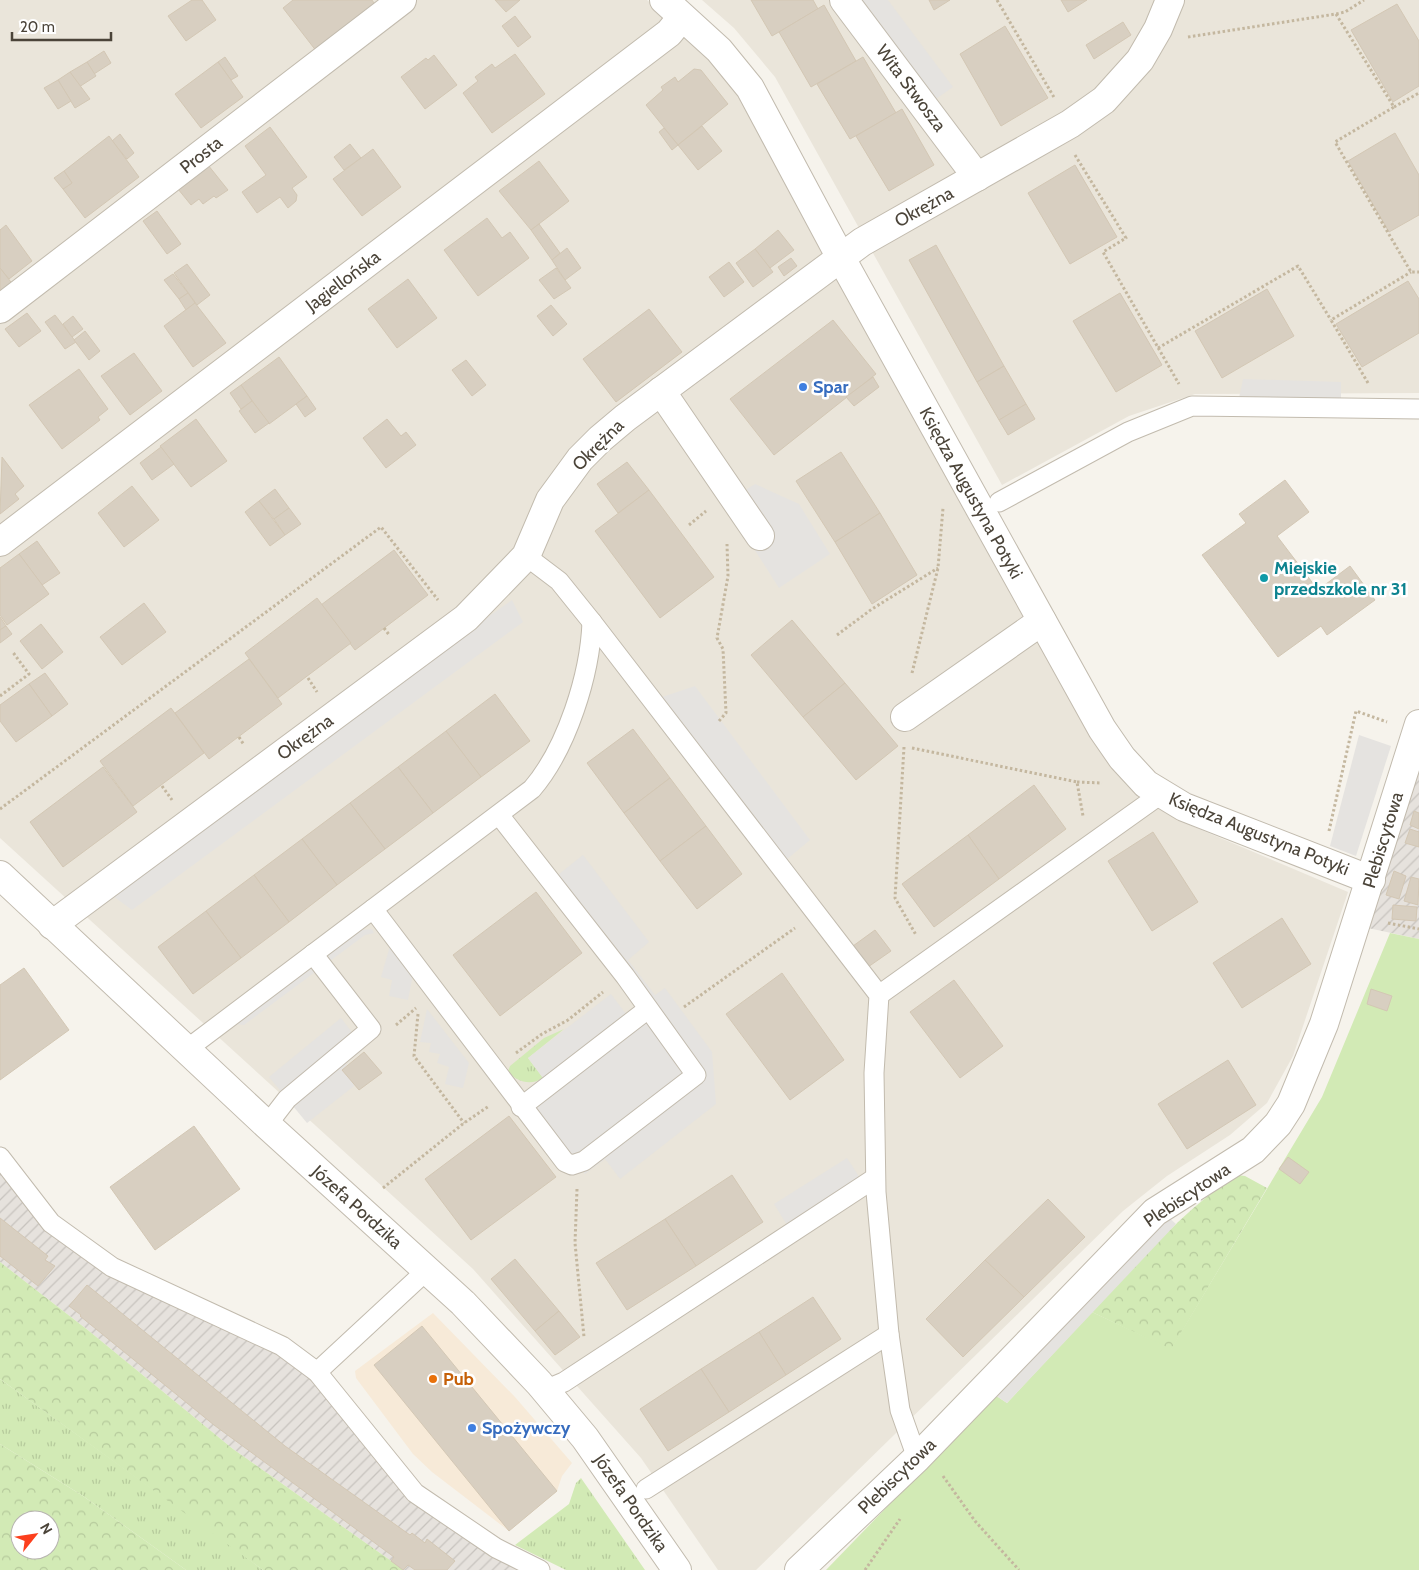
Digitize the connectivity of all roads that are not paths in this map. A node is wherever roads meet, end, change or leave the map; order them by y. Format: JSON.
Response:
{"nodes":[{"id":1,"x":402,"y":0,"type":"edge"},
{"id":2,"x":844,"y":0,"type":"edge"},
{"id":3,"x":1170,"y":0,"type":"edge"},
{"id":4,"x":673,"y":8,"type":"edge"},
{"id":5,"x":977,"y":176,"type":"junction"},
{"id":6,"x":832,"y":265,"type":"junction"},
{"id":7,"x":0,"y":309,"type":"edge"},
{"id":8,"x":661,"y":391,"type":"junction"},
{"id":9,"x":1419,"y":409,"type":"edge"},
{"id":10,"x":999,"y":502,"type":"dead end"},
{"id":11,"x":760,"y":536,"type":"dead end"},
{"id":12,"x":0,"y":542,"type":"edge"},
{"id":13,"x":526,"y":556,"type":"junction"},
{"id":14,"x":1042,"y":621,"type":"junction"},
{"id":15,"x":592,"y":622,"type":"junction"},
{"id":16,"x":905,"y":717,"type":"road end"},
{"id":17,"x":1419,"y":724,"type":"edge"},
{"id":18,"x":1161,"y":794,"type":"junction"},
{"id":19,"x":499,"y":815,"type":"junction"},
{"id":20,"x":1370,"y":880,"type":"junction"},
{"id":21,"x":3,"y":885,"type":"edge"},
{"id":22,"x":374,"y":909,"type":"junction"},
{"id":23,"x":52,"y":925,"type":"junction"},
{"id":24,"x":313,"y":954,"type":"junction"},
{"id":25,"x":879,"y":995,"type":"junction"},
{"id":26,"x":648,"y":1009,"type":"junction"},
{"id":27,"x":186,"y":1050,"type":"junction"},
{"id":28,"x":521,"y":1107,"type":"junction"},
{"id":29,"x":267,"y":1125,"type":"junction"},
{"id":30,"x":0,"y":1157,"type":"edge"},
{"id":31,"x":875,"y":1178,"type":"junction"},
{"id":32,"x":427,"y":1270,"type":"junction"},
{"id":33,"x":889,"y":1334,"type":"junction"},
{"id":34,"x":317,"y":1372,"type":"junction"},
{"id":35,"x":545,"y":1390,"type":"junction"},
{"id":36,"x":917,"y":1458,"type":"junction"},
{"id":37,"x":646,"y":1490,"type":"dead end"},
{"id":38,"x":540,"y":1570,"type":"edge"},
{"id":39,"x":677,"y":1570,"type":"edge"},
{"id":40,"x":799,"y":1570,"type":"edge"}],
"edges":[{"from":1,"to":7,"type":"street","name":"Prosta"},
{"from":2,"to":5,"type":"street","name":"Wita Stwosza"},
{"from":3,"to":5,"type":"street","name":"Okrężna"},
{"from":4,"to":6,"type":"street","name":"Księdza Augustyna Potyki"},
{"from":4,"to":12,"type":"street","name":"Jagiellońska"},
{"from":5,"to":6,"type":"street","name":"Okrężna"},
{"from":6,"to":8,"type":"street","name":"Okrężna"},
{"from":6,"to":14,"type":"street","name":"Księdza Augustyna Potyki"},
{"from":8,"to":11,"type":"street"},
{"from":8,"to":13,"type":"street","name":"Okrężna"},
{"from":9,"to":10,"type":"lane"},
{"from":13,"to":15,"type":"lane"},
{"from":13,"to":23,"type":"street","name":"Okrężna"},
{"from":14,"to":16,"type":"street"},
{"from":14,"to":18,"type":"street","name":"Księdza Augustyna Potyki"},
{"from":15,"to":19,"type":"lane"},
{"from":15,"to":25,"type":"lane"},
{"from":17,"to":20,"type":"street","name":"Plebiscytowa"},
{"from":18,"to":20,"type":"street","name":"Księdza Augustyna Potyki"},
{"from":18,"to":25,"type":"lane"},
{"from":19,"to":22,"type":"lane"},
{"from":19,"to":26,"type":"lane"},
{"from":20,"to":36,"type":"street","name":"Plebiscytowa"},
{"from":21,"to":23,"type":"street","name":"Józefa Pordzika"},
{"from":22,"to":24,"type":"lane"},
{"from":22,"to":28,"type":"lane"},
{"from":23,"to":27,"type":"street","name":"Józefa Pordzika"},
{"from":24,"to":27,"type":"lane"},
{"from":24,"to":29,"type":"lane"},
{"from":25,"to":31,"type":"lane"},
{"from":26,"to":28,"type":"lane"},
{"from":26,"to":28,"type":"lane"},
{"from":27,"to":29,"type":"street","name":"Józefa Pordzika"},
{"from":29,"to":32,"type":"street","name":"Józefa Pordzika"},
{"from":30,"to":34,"type":"lane"},
{"from":31,"to":33,"type":"lane"},
{"from":31,"to":35,"type":"lane"},
{"from":32,"to":34,"type":"lane"},
{"from":32,"to":35,"type":"street","name":"Józefa Pordzika"},
{"from":33,"to":36,"type":"lane"},
{"from":33,"to":37,"type":"lane"},
{"from":34,"to":38,"type":"lane"},
{"from":35,"to":39,"type":"street","name":"Józefa Pordzika"},
{"from":36,"to":40,"type":"street","name":"Plebiscytowa"}]}
